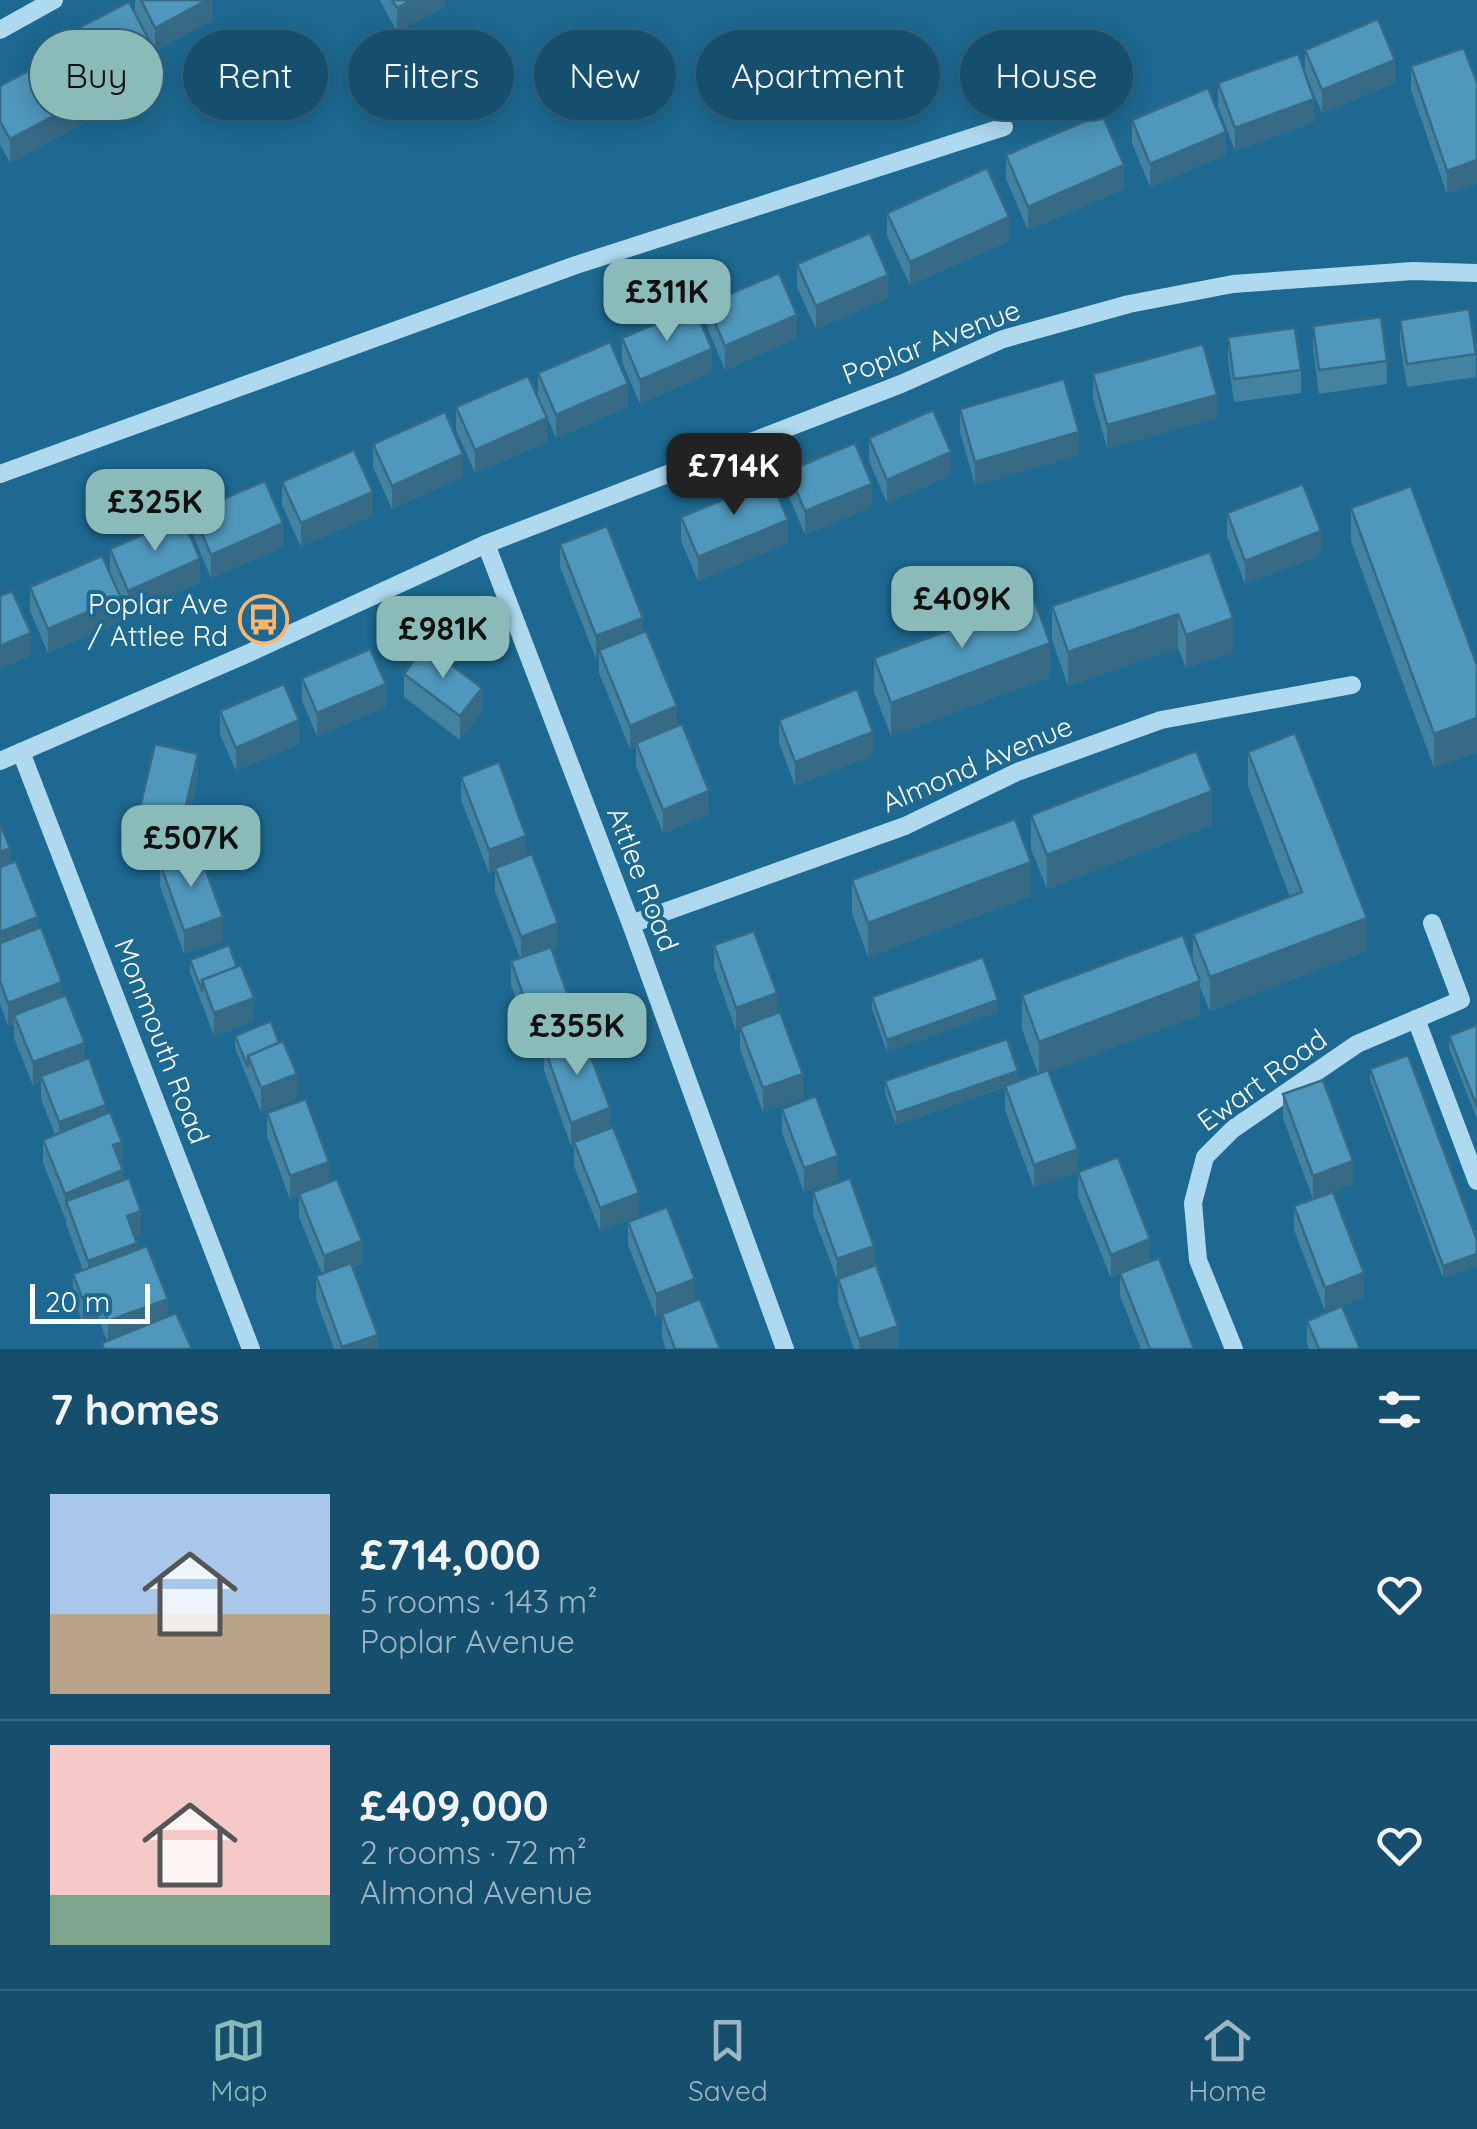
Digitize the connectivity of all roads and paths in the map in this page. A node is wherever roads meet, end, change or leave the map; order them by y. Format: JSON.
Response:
{"nodes":[{"id":1,"x":54,"y":0,"type":"edge"},
{"id":2,"x":0,"y":30,"type":"edge"},
{"id":3,"x":1004,"y":127,"type":"dead end"},
{"id":4,"x":1477,"y":273,"type":"edge"},
{"id":5,"x":0,"y":474,"type":"edge"},
{"id":6,"x":486,"y":544,"type":"junction"},
{"id":7,"x":1352,"y":685,"type":"dead end"},
{"id":8,"x":21,"y":752,"type":"junction"},
{"id":9,"x":0,"y":761,"type":"edge"},
{"id":10,"x":1432,"y":923,"type":"dead end"},
{"id":11,"x":631,"y":924,"type":"junction"},
{"id":12,"x":1416,"y":1019,"type":"junction"},
{"id":13,"x":1477,"y":1181,"type":"edge"},
{"id":14,"x":251,"y":1349,"type":"edge"},
{"id":15,"x":785,"y":1349,"type":"edge"},
{"id":16,"x":1234,"y":1349,"type":"edge"}],
"edges":[{"from":1,"to":2,"type":"street"},
{"from":3,"to":5,"type":"street"},
{"from":4,"to":6,"type":"street","name":"Poplar Avenue"},
{"from":6,"to":8,"type":"street","name":"Poplar Avenue"},
{"from":6,"to":11,"type":"street","name":"Attlee Road"},
{"from":7,"to":11,"type":"street","name":"Almond Avenue"},
{"from":8,"to":9,"type":"street","name":"Poplar Avenue"},
{"from":8,"to":14,"type":"street","name":"Monmouth Road"},
{"from":10,"to":12,"type":"street","name":"Ewart Road"},
{"from":11,"to":15,"type":"street","name":"Attlee Road"},
{"from":12,"to":13,"type":"street"},
{"from":12,"to":16,"type":"street","name":"Ewart Road"}]}
